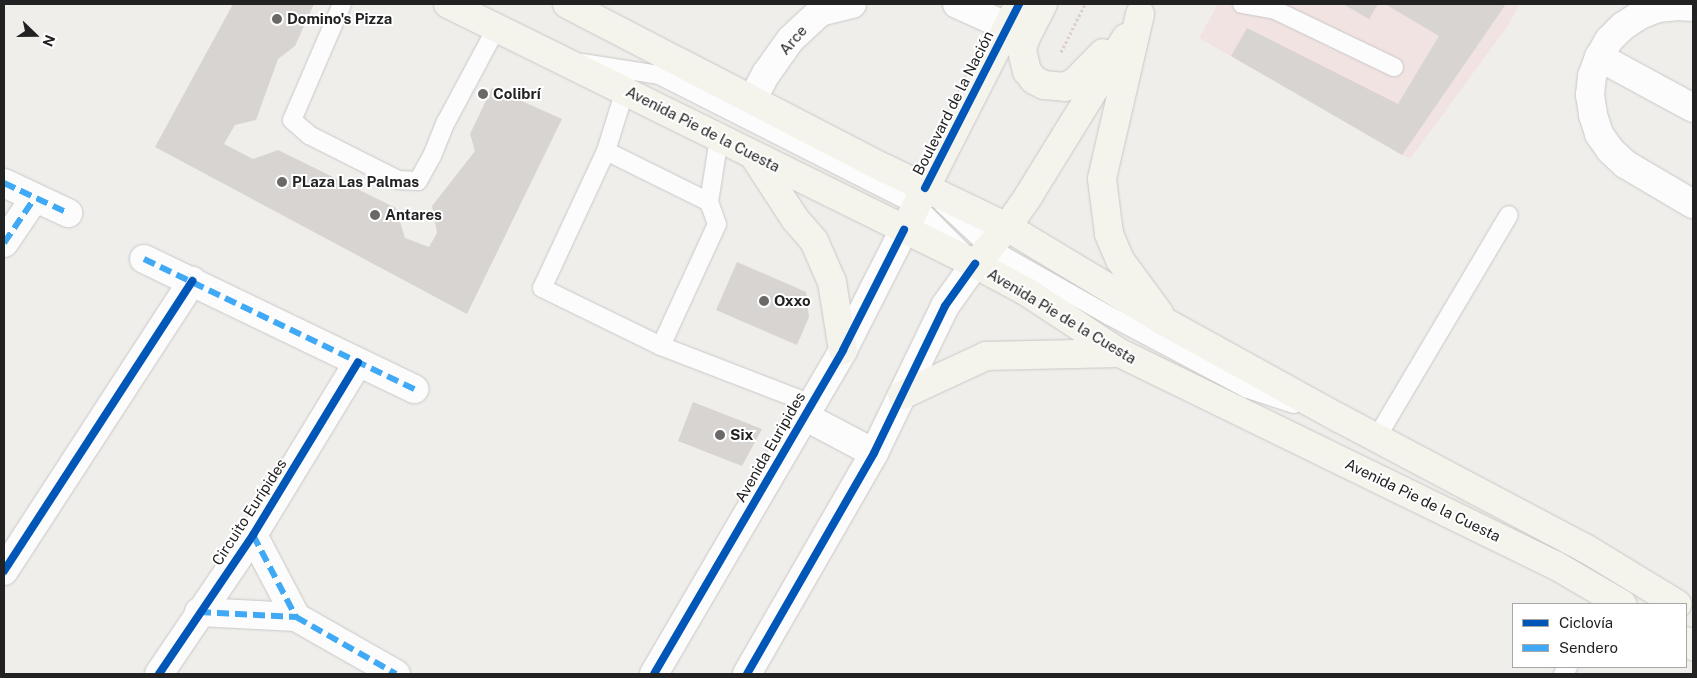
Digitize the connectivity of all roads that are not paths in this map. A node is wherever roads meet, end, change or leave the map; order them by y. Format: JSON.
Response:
{"nodes":[{"id":1,"x":342,"y":4,"type":"edge"},
{"id":2,"x":448,"y":4,"type":"edge"},
{"id":3,"x":567,"y":4,"type":"edge"},
{"id":4,"x":852,"y":4,"type":"edge"},
{"id":5,"x":957,"y":4,"type":"edge"},
{"id":6,"x":1043,"y":4,"type":"edge"},
{"id":7,"x":1242,"y":4,"type":"edge"},
{"id":8,"x":1693,"y":7,"type":"edge"},
{"id":9,"x":1145,"y":9,"type":"edge"},
{"id":10,"x":1013,"y":15,"type":"edge"},
{"id":11,"x":497,"y":27,"type":"junction"},
{"id":12,"x":1599,"y":57,"type":"junction"},
{"id":13,"x":562,"y":59,"type":"junction"},
{"id":14,"x":1394,"y":67,"type":"dead end"},
{"id":15,"x":625,"y":90,"type":"junction"},
{"id":16,"x":752,"y":100,"type":"junction"},
{"id":17,"x":1693,"y":108,"type":"edge"},
{"id":18,"x":719,"y":138,"type":"junction"},
{"id":19,"x":606,"y":151,"type":"junction"},
{"id":20,"x":754,"y":155,"type":"junction"},
{"id":21,"x":4,"y":182,"type":"edge"},
{"id":22,"x":921,"y":196,"type":"junction"},
{"id":23,"x":34,"y":198,"type":"junction"},
{"id":24,"x":709,"y":202,"type":"junction"},
{"id":25,"x":1693,"y":204,"type":"edge"},
{"id":26,"x":68,"y":213,"type":"dead end"},
{"id":27,"x":1509,"y":215,"type":"dead end"},
{"id":28,"x":1007,"y":227,"type":"junction"},
{"id":29,"x":904,"y":230,"type":"junction"},
{"id":30,"x":4,"y":243,"type":"edge"},
{"id":31,"x":982,"y":256,"type":"junction"},
{"id":32,"x":144,"y":259,"type":"dead end"},
{"id":33,"x":192,"y":281,"type":"junction"},
{"id":34,"x":1165,"y":322,"type":"junction"},
{"id":35,"x":661,"y":346,"type":"junction"},
{"id":36,"x":843,"y":350,"type":"junction"},
{"id":37,"x":1120,"y":353,"type":"junction"},
{"id":38,"x":358,"y":362,"type":"junction"},
{"id":39,"x":414,"y":389,"type":"dead end"},
{"id":40,"x":902,"y":395,"type":"junction"},
{"id":41,"x":808,"y":410,"type":"junction"},
{"id":42,"x":1340,"y":418,"type":"junction"},
{"id":43,"x":1377,"y":437,"type":"junction"},
{"id":44,"x":874,"y":453,"type":"junction"},
{"id":45,"x":253,"y":535,"type":"junction"},
{"id":46,"x":4,"y":571,"type":"edge"},
{"id":47,"x":1612,"y":602,"type":"edge"},
{"id":48,"x":1674,"y":603,"type":"edge"},
{"id":49,"x":199,"y":612,"type":"junction"},
{"id":50,"x":296,"y":617,"type":"junction"},
{"id":51,"x":159,"y":674,"type":"edge"},
{"id":52,"x":396,"y":674,"type":"edge"},
{"id":53,"x":654,"y":674,"type":"edge"},
{"id":54,"x":748,"y":674,"type":"edge"}],
"edges":[{"from":1,"to":11,"type":"lane"},
{"from":2,"to":11,"type":"main road","name":"Avenida Pie de la Cuesta"},
{"from":3,"to":16,"type":"main road","name":"Avenida Pie de la Cuesta"},
{"from":4,"to":16,"type":"street","name":"Arce"},
{"from":5,"to":10,"type":"street"},
{"from":6,"to":9,"type":"main road"},
{"from":7,"to":14,"type":"lane"},
{"from":8,"to":12,"type":"street"},
{"from":9,"to":28,"type":"main road"},
{"from":9,"to":34,"type":"main road"},
{"from":10,"to":22,"type":"main road","name":"Boulevard de la Nación"},
{"from":11,"to":13,"type":"main road","name":"Avenida Pie de la Cuesta"},
{"from":12,"to":17,"type":"street"},
{"from":12,"to":25,"type":"street"},
{"from":13,"to":15,"type":"main road","name":"Avenida Pie de la Cuesta"},
{"from":13,"to":22,"type":"lane"},
{"from":15,"to":18,"type":"main road","name":"Avenida Pie de la Cuesta"},
{"from":15,"to":19,"type":"lane"},
{"from":16,"to":22,"type":"main road","name":"Avenida Pie de la Cuesta"},
{"from":18,"to":20,"type":"main road","name":"Avenida Pie de la Cuesta"},
{"from":18,"to":24,"type":"lane"},
{"from":19,"to":24,"type":"lane"},
{"from":19,"to":35,"type":"lane"},
{"from":20,"to":29,"type":"main road","name":"Avenida Pie de la Cuesta"},
{"from":20,"to":36,"type":"main road"},
{"from":21,"to":23,"type":"street"},
{"from":22,"to":28,"type":"main road","name":"Avenida Pie de la Cuesta"},
{"from":22,"to":29,"type":"main road","name":"Boulevard de la Nación"},
{"from":22,"to":31,"type":"lane"},
{"from":23,"to":26,"type":"street"},
{"from":23,"to":30,"type":"street"},
{"from":24,"to":35,"type":"lane"},
{"from":27,"to":43,"type":"lane"},
{"from":28,"to":31,"type":"main road"},
{"from":28,"to":34,"type":"main road","name":"Avenida Pie de la Cuesta"},
{"from":29,"to":31,"type":"main road","name":"Avenida Pie de la Cuesta"},
{"from":29,"to":36,"type":"street","name":"Avenida Euripides"},
{"from":31,"to":37,"type":"main road","name":"Avenida Pie de la Cuesta"},
{"from":31,"to":40,"type":"street"},
{"from":31,"to":42,"type":"lane"},
{"from":32,"to":33,"type":"street"},
{"from":33,"to":38,"type":"street"},
{"from":33,"to":46,"type":"street"},
{"from":34,"to":42,"type":"main road","name":"Avenida Pie de la Cuesta"},
{"from":35,"to":41,"type":"lane"},
{"from":36,"to":41,"type":"street","name":"Avenida Euripides"},
{"from":37,"to":40,"type":"main road"},
{"from":37,"to":47,"type":"main road","name":"Avenida Pie de la Cuesta"},
{"from":38,"to":39,"type":"street"},
{"from":38,"to":45,"type":"street","name":"Circuito Eurípides"},
{"from":40,"to":44,"type":"street"},
{"from":41,"to":44,"type":"street","name":"Avenida Euripides"},
{"from":41,"to":53,"type":"street","name":"Avenida Euripides"},
{"from":42,"to":43,"type":"main road","name":"Avenida Pie de la Cuesta"},
{"from":43,"to":48,"type":"main road","name":"Avenida Pie de la Cuesta"},
{"from":44,"to":54,"type":"street"},
{"from":45,"to":49,"type":"street","name":"Circuito Eurípides"},
{"from":45,"to":50,"type":"street","name":"Circuito Eurípides"},
{"from":49,"to":50,"type":"street"},
{"from":49,"to":51,"type":"street","name":"Circuito Eurípides"},
{"from":50,"to":52,"type":"street"}]}
